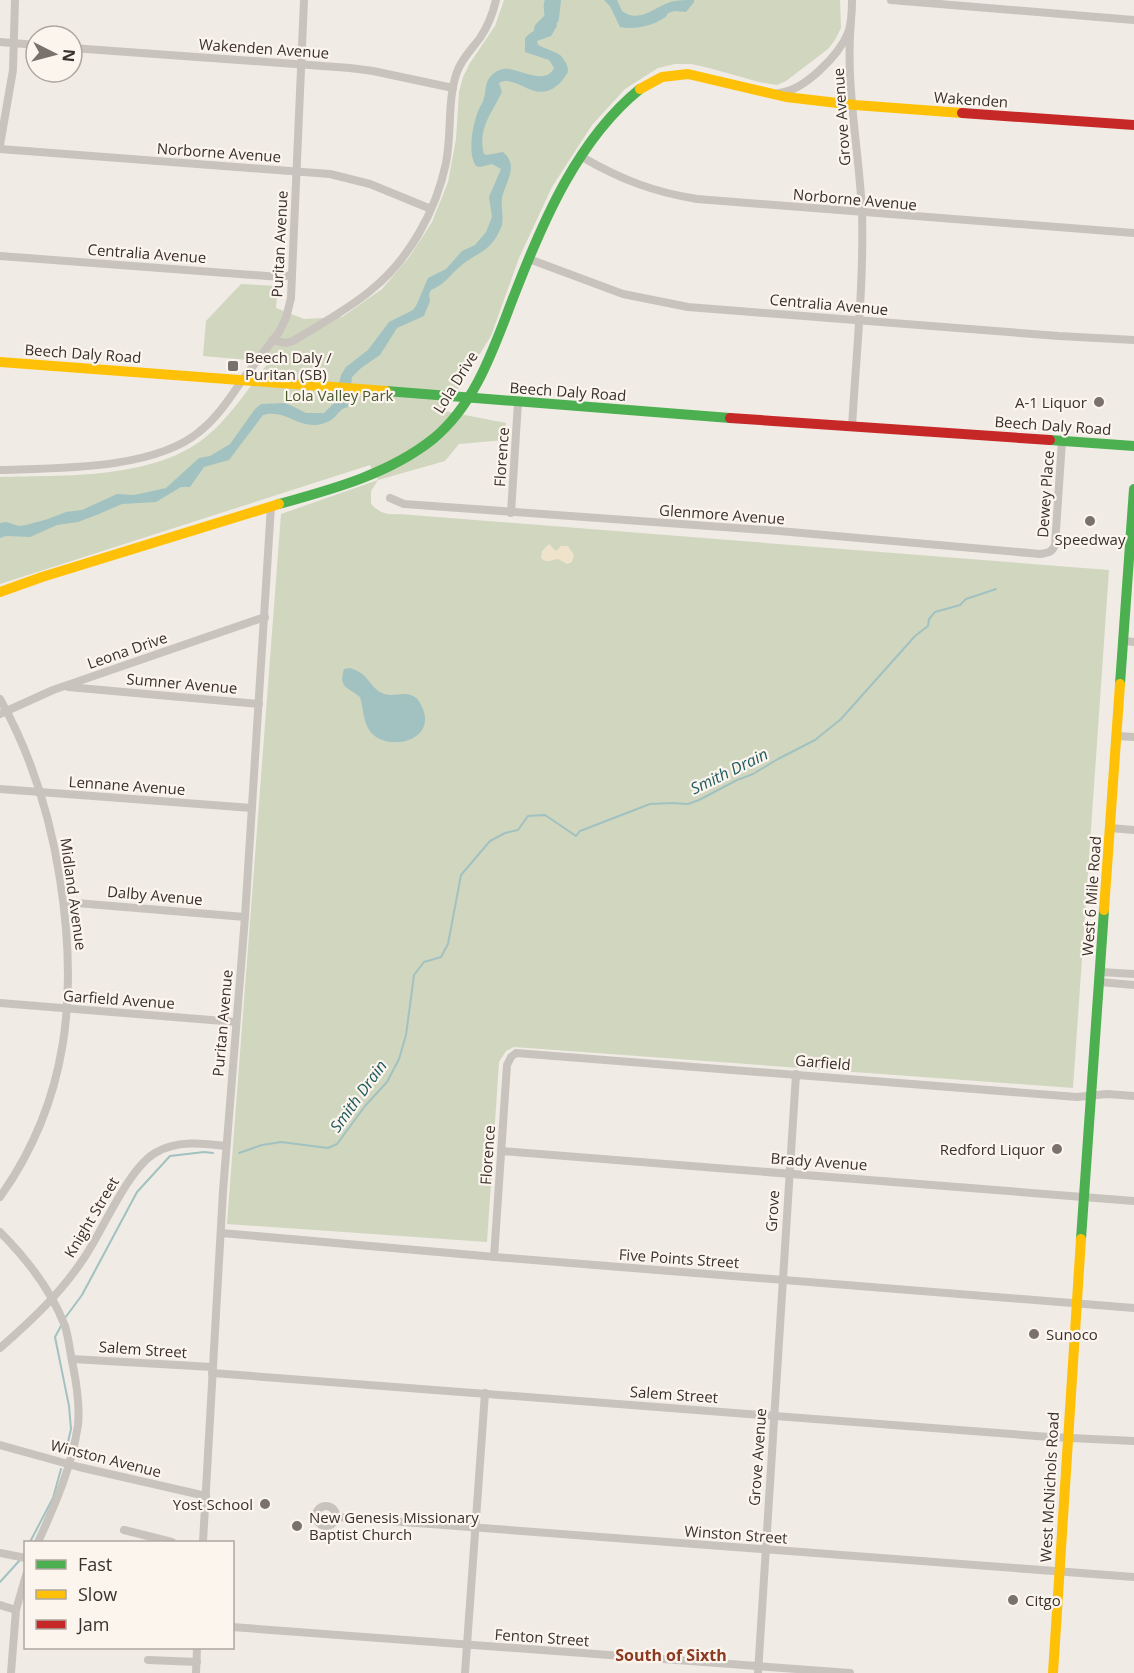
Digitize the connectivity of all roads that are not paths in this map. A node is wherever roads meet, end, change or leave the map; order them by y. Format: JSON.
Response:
{"nodes":[{"id":1,"x":15,"y":0,"type":"edge"},
{"id":2,"x":304,"y":0,"type":"edge"},
{"id":3,"x":496,"y":0,"type":"edge"},
{"id":4,"x":852,"y":0,"type":"edge"},
{"id":5,"x":891,"y":0,"type":"edge"},
{"id":6,"x":1134,"y":20,"type":"edge"},
{"id":7,"x":851,"y":21,"type":"junction"},
{"id":8,"x":0,"y":42,"type":"edge"},
{"id":9,"x":14,"y":44,"type":"junction"},
{"id":10,"x":24,"y":44,"type":"edge"},
{"id":11,"x":84,"y":49,"type":"edge"},
{"id":12,"x":302,"y":65,"type":"junction"},
{"id":13,"x":453,"y":88,"type":"junction"},
{"id":14,"x":769,"y":94,"type":"junction"},
{"id":15,"x":806,"y":99,"type":"joint"},
{"id":16,"x":852,"y":105,"type":"junction"},
{"id":17,"x":1134,"y":125,"type":"edge"},
{"id":18,"x":0,"y":147,"type":"edge"},
{"id":19,"x":582,"y":157,"type":"junction"},
{"id":20,"x":297,"y":171,"type":"junction"},
{"id":21,"x":431,"y":209,"type":"junction"},
{"id":22,"x":862,"y":213,"type":"junction"},
{"id":23,"x":1134,"y":233,"type":"edge"},
{"id":24,"x":0,"y":256,"type":"edge"},
{"id":25,"x":529,"y":259,"type":"junction"},
{"id":26,"x":292,"y":275,"type":"junction"},
{"id":27,"x":860,"y":320,"type":"junction"},
{"id":28,"x":272,"y":340,"type":"junction"},
{"id":29,"x":1134,"y":340,"type":"edge"},
{"id":30,"x":0,"y":362,"type":"edge"},
{"id":31,"x":244,"y":378,"type":"junction"},
{"id":32,"x":467,"y":398,"type":"junction"},
{"id":33,"x":518,"y":402,"type":"junction"},
{"id":34,"x":852,"y":427,"type":"junction"},
{"id":35,"x":1062,"y":441,"type":"junction"},
{"id":36,"x":1134,"y":446,"type":"edge"},
{"id":37,"x":0,"y":470,"type":"edge"},
{"id":38,"x":1134,"y":489,"type":"edge"},
{"id":39,"x":390,"y":498,"type":"dead end"},
{"id":40,"x":271,"y":506,"type":"junction"},
{"id":41,"x":511,"y":513,"type":"junction"},
{"id":42,"x":1053,"y":550,"type":"joint"},
{"id":43,"x":0,"y":592,"type":"edge"},
{"id":44,"x":265,"y":617,"type":"junction"},
{"id":45,"x":1129,"y":642,"type":"edge"},
{"id":46,"x":66,"y":687,"type":"junction"},
{"id":47,"x":0,"y":699,"type":"edge"},
{"id":48,"x":259,"y":704,"type":"junction"},
{"id":49,"x":3,"y":712,"type":"edge"},
{"id":50,"x":1117,"y":736,"type":"junction"},
{"id":51,"x":1134,"y":737,"type":"edge"},
{"id":52,"x":0,"y":789,"type":"edge"},
{"id":53,"x":41,"y":792,"type":"junction"},
{"id":54,"x":252,"y":808,"type":"junction"},
{"id":55,"x":1110,"y":828,"type":"junction"},
{"id":56,"x":1134,"y":830,"type":"edge"},
{"id":57,"x":64,"y":902,"type":"junction"},
{"id":58,"x":245,"y":917,"type":"junction"},
{"id":59,"x":1134,"y":974,"type":"edge"},
{"id":60,"x":1100,"y":977,"type":"junction"},
{"id":61,"x":1134,"y":985,"type":"edge"},
{"id":62,"x":0,"y":1004,"type":"edge"},
{"id":63,"x":68,"y":1009,"type":"junction"},
{"id":64,"x":236,"y":1022,"type":"junction"},
{"id":65,"x":511,"y":1057,"type":"joint"},
{"id":66,"x":796,"y":1074,"type":"junction"},
{"id":67,"x":1092,"y":1096,"type":"junction"},
{"id":68,"x":1134,"y":1096,"type":"edge"},
{"id":69,"x":226,"y":1146,"type":"junction"},
{"id":70,"x":501,"y":1151,"type":"junction"},
{"id":71,"x":789,"y":1173,"type":"junction"},
{"id":72,"x":0,"y":1197,"type":"edge"},
{"id":73,"x":1085,"y":1197,"type":"junction"},
{"id":74,"x":1134,"y":1201,"type":"edge"},
{"id":75,"x":0,"y":1232,"type":"edge"},
{"id":76,"x":221,"y":1233,"type":"junction"},
{"id":77,"x":494,"y":1257,"type":"junction"},
{"id":78,"x":782,"y":1279,"type":"junction"},
{"id":79,"x":52,"y":1299,"type":"junction"},
{"id":80,"x":1077,"y":1304,"type":"junction"},
{"id":81,"x":1134,"y":1308,"type":"edge"},
{"id":82,"x":0,"y":1348,"type":"edge"},
{"id":83,"x":72,"y":1359,"type":"junction"},
{"id":84,"x":212,"y":1370,"type":"junction"},
{"id":85,"x":485,"y":1393,"type":"junction"},
{"id":86,"x":773,"y":1416,"type":"junction"},
{"id":87,"x":1068,"y":1438,"type":"junction"},
{"id":88,"x":1134,"y":1442,"type":"edge"},
{"id":89,"x":0,"y":1445,"type":"edge"},
{"id":90,"x":69,"y":1464,"type":"junction"},
{"id":91,"x":206,"y":1496,"type":"junction"},
{"id":92,"x":336,"y":1517,"type":"dead end"},
{"id":93,"x":476,"y":1528,"type":"junction"},
{"id":94,"x":124,"y":1530,"type":"dead end"},
{"id":95,"x":38,"y":1541,"type":"edge"},
{"id":96,"x":168,"y":1541,"type":"edge"},
{"id":97,"x":203,"y":1541,"type":"edge"},
{"id":98,"x":765,"y":1550,"type":"junction"},
{"id":99,"x":0,"y":1553,"type":"edge"},
{"id":100,"x":24,"y":1558,"type":"edge"},
{"id":101,"x":1059,"y":1572,"type":"junction"},
{"id":102,"x":1134,"y":1577,"type":"edge"},
{"id":103,"x":24,"y":1582,"type":"edge"},
{"id":104,"x":0,"y":1605,"type":"edge"},
{"id":105,"x":16,"y":1610,"type":"junction"},
{"id":106,"x":234,"y":1627,"type":"edge"},
{"id":107,"x":468,"y":1645,"type":"junction"},
{"id":108,"x":197,"y":1649,"type":"edge"},
{"id":109,"x":148,"y":1660,"type":"dead end"},
{"id":110,"x":197,"y":1662,"type":"junction"},
{"id":111,"x":758,"y":1670,"type":"edge"},
{"id":112,"x":11,"y":1673,"type":"edge"},
{"id":113,"x":196,"y":1673,"type":"edge"},
{"id":114,"x":465,"y":1673,"type":"edge"},
{"id":115,"x":850,"y":1673,"type":"edge"},
{"id":116,"x":1053,"y":1673,"type":"edge"}],
"edges":[{"from":1,"to":9,"type":"street"},
{"from":2,"to":12,"type":"street","name":"Puritan Avenue"},
{"from":3,"to":13,"type":"street"},
{"from":4,"to":7,"type":"street","name":"Lola Drive"},
{"from":5,"to":6,"type":"street"},
{"from":7,"to":14,"type":"street","name":"Lola Drive"},
{"from":7,"to":16,"type":"street","name":"Grove Avenue"},
{"from":8,"to":9,"type":"street"},
{"from":9,"to":10,"type":"street"},
{"from":9,"to":18,"type":"street"},
{"from":11,"to":12,"type":"street","name":"Wakenden Avenue"},
{"from":12,"to":13,"type":"street","name":"Wakenden Avenue"},
{"from":12,"to":20,"type":"street","name":"Puritan Avenue"},
{"from":13,"to":21,"type":"street"},
{"from":14,"to":15,"type":"main road","name":"Lola Drive"},
{"from":14,"to":19,"type":"main road","name":"Lola Drive"},
{"from":15,"to":16,"type":"main road","name":"Wakenden"},
{"from":16,"to":17,"type":"main road","name":"Wakenden"},
{"from":16,"to":22,"type":"street","name":"Grove Avenue"},
{"from":18,"to":20,"type":"street","name":"Norborne Avenue"},
{"from":19,"to":22,"type":"street","name":"Norborne Avenue"},
{"from":19,"to":25,"type":"main road","name":"Lola Drive"},
{"from":20,"to":21,"type":"street","name":"Norborne Avenue"},
{"from":20,"to":26,"type":"street","name":"Puritan Avenue"},
{"from":21,"to":28,"type":"street"},
{"from":22,"to":23,"type":"street","name":"Norborne Avenue"},
{"from":22,"to":27,"type":"street","name":"Grove Avenue"},
{"from":24,"to":26,"type":"street","name":"Centralia Avenue"},
{"from":25,"to":27,"type":"street","name":"Centralia Avenue"},
{"from":25,"to":32,"type":"main road","name":"Lola Drive"},
{"from":26,"to":28,"type":"street","name":"Puritan Avenue"},
{"from":27,"to":29,"type":"street","name":"Centralia Avenue"},
{"from":27,"to":34,"type":"street","name":"Grove Avenue"},
{"from":28,"to":31,"type":"street","name":"Puritan Avenue"},
{"from":30,"to":31,"type":"main road","name":"Beech Daly Road"},
{"from":31,"to":32,"type":"main road","name":"Beech Daly Road"},
{"from":31,"to":37,"type":"street","name":"Puritan Avenue"},
{"from":32,"to":33,"type":"main road","name":"Beech Daly Road"},
{"from":32,"to":40,"type":"main road","name":"Lola Drive"},
{"from":33,"to":34,"type":"main road","name":"Beech Daly Road"},
{"from":33,"to":41,"type":"street","name":"Florence"},
{"from":34,"to":35,"type":"main road","name":"Beech Daly Road"},
{"from":35,"to":36,"type":"main road","name":"Beech Daly Road"},
{"from":35,"to":42,"type":"street","name":"Dewey Place"},
{"from":38,"to":45,"type":"main road","name":"West 6 Mile Road"},
{"from":39,"to":41,"type":"street","name":"Glenmore Avenue"},
{"from":40,"to":43,"type":"main road","name":"Lola Drive"},
{"from":40,"to":44,"type":"street","name":"Puritan Avenue"},
{"from":41,"to":42,"type":"street","name":"Glenmore Avenue"},
{"from":44,"to":46,"type":"street","name":"Leona Drive"},
{"from":44,"to":48,"type":"street","name":"Puritan Avenue"},
{"from":45,"to":50,"type":"main road","name":"West 6 Mile Road"},
{"from":46,"to":48,"type":"street","name":"Sumner Avenue"},
{"from":46,"to":49,"type":"street","name":"Leona Drive"},
{"from":47,"to":49,"type":"street","name":"Midland Avenue"},
{"from":48,"to":54,"type":"street","name":"Puritan Avenue"},
{"from":49,"to":53,"type":"street","name":"Midland Avenue"},
{"from":50,"to":51,"type":"street"},
{"from":50,"to":55,"type":"main road","name":"West 6 Mile Road"},
{"from":52,"to":53,"type":"street","name":"Lennane Avenue"},
{"from":53,"to":54,"type":"street","name":"Lennane Avenue"},
{"from":53,"to":57,"type":"street","name":"Midland Avenue"},
{"from":54,"to":58,"type":"street","name":"Puritan Avenue"},
{"from":55,"to":56,"type":"street"},
{"from":55,"to":60,"type":"main road","name":"West 6 Mile Road"},
{"from":57,"to":58,"type":"street","name":"Dalby Avenue"},
{"from":57,"to":63,"type":"street","name":"Midland Avenue"},
{"from":58,"to":64,"type":"street","name":"Puritan Avenue"},
{"from":59,"to":60,"type":"street"},
{"from":60,"to":61,"type":"street"},
{"from":60,"to":67,"type":"main road","name":"West 6 Mile Road"},
{"from":62,"to":63,"type":"street","name":"Garfield Avenue"},
{"from":63,"to":64,"type":"street","name":"Garfield Avenue"},
{"from":63,"to":72,"type":"street","name":"Midland Avenue"},
{"from":64,"to":69,"type":"street","name":"Puritan Avenue"},
{"from":65,"to":66,"type":"street","name":"Garfield"},
{"from":65,"to":70,"type":"street","name":"Florence"},
{"from":66,"to":67,"type":"street","name":"Garfield"},
{"from":66,"to":71,"type":"street","name":"Grove"},
{"from":67,"to":68,"type":"street","name":"Garfield"},
{"from":67,"to":73,"type":"main road","name":"West 6 Mile Road"},
{"from":69,"to":76,"type":"street","name":"Puritan Avenue"},
{"from":69,"to":79,"type":"street","name":"Knight Street"},
{"from":70,"to":71,"type":"street","name":"Brady Avenue"},
{"from":70,"to":77,"type":"street","name":"Florence"},
{"from":71,"to":73,"type":"street","name":"Brady Avenue"},
{"from":71,"to":78,"type":"street","name":"Grove"},
{"from":73,"to":74,"type":"street","name":"Brady Avenue"},
{"from":73,"to":80,"type":"main road","name":"West 6 Mile Road"},
{"from":75,"to":79,"type":"street"},
{"from":76,"to":77,"type":"street","name":"Five Points Street"},
{"from":76,"to":84,"type":"street","name":"Puritan Avenue"},
{"from":77,"to":78,"type":"street","name":"Five Points Street"},
{"from":78,"to":80,"type":"street","name":"Five Points Street"},
{"from":78,"to":86,"type":"street","name":"Grove Avenue"},
{"from":79,"to":82,"type":"street","name":"Knight Street"},
{"from":79,"to":83,"type":"street"},
{"from":80,"to":81,"type":"street","name":"Five Points Street"},
{"from":80,"to":87,"type":"main road","name":"West McNichols Road"},
{"from":83,"to":84,"type":"street","name":"Salem Street"},
{"from":83,"to":90,"type":"street"},
{"from":84,"to":85,"type":"street","name":"Salem Street"},
{"from":84,"to":91,"type":"street","name":"Puritan Avenue"},
{"from":85,"to":86,"type":"street","name":"Salem Street"},
{"from":85,"to":93,"type":"street"},
{"from":86,"to":87,"type":"street","name":"Salem Street"},
{"from":86,"to":98,"type":"street","name":"Grove Avenue"},
{"from":87,"to":88,"type":"street","name":"Salem Street"},
{"from":87,"to":101,"type":"main road","name":"West McNichols Road"},
{"from":89,"to":90,"type":"street","name":"Winston Avenue"},
{"from":90,"to":91,"type":"street","name":"Winston Avenue"},
{"from":90,"to":95,"type":"street"},
{"from":91,"to":97,"type":"street","name":"Puritan Avenue"},
{"from":92,"to":93,"type":"street","name":"Winston Street"},
{"from":93,"to":98,"type":"street","name":"Winston Street"},
{"from":93,"to":107,"type":"street"},
{"from":94,"to":96,"type":"street"},
{"from":98,"to":101,"type":"street","name":"Winston Street"},
{"from":98,"to":111,"type":"street","name":"Grove Avenue"},
{"from":99,"to":100,"type":"street"},
{"from":101,"to":102,"type":"street","name":"Winston Street"},
{"from":101,"to":116,"type":"main road","name":"West McNichols Road"},
{"from":103,"to":105,"type":"street"},
{"from":104,"to":105,"type":"street"},
{"from":105,"to":112,"type":"street"},
{"from":106,"to":107,"type":"street","name":"Fenton Street"},
{"from":107,"to":111,"type":"street","name":"Fenton Street"},
{"from":107,"to":114,"type":"street"},
{"from":108,"to":110,"type":"street"},
{"from":109,"to":110,"type":"street"},
{"from":110,"to":113,"type":"street"},
{"from":111,"to":115,"type":"street","name":"Fenton Street"}]}
